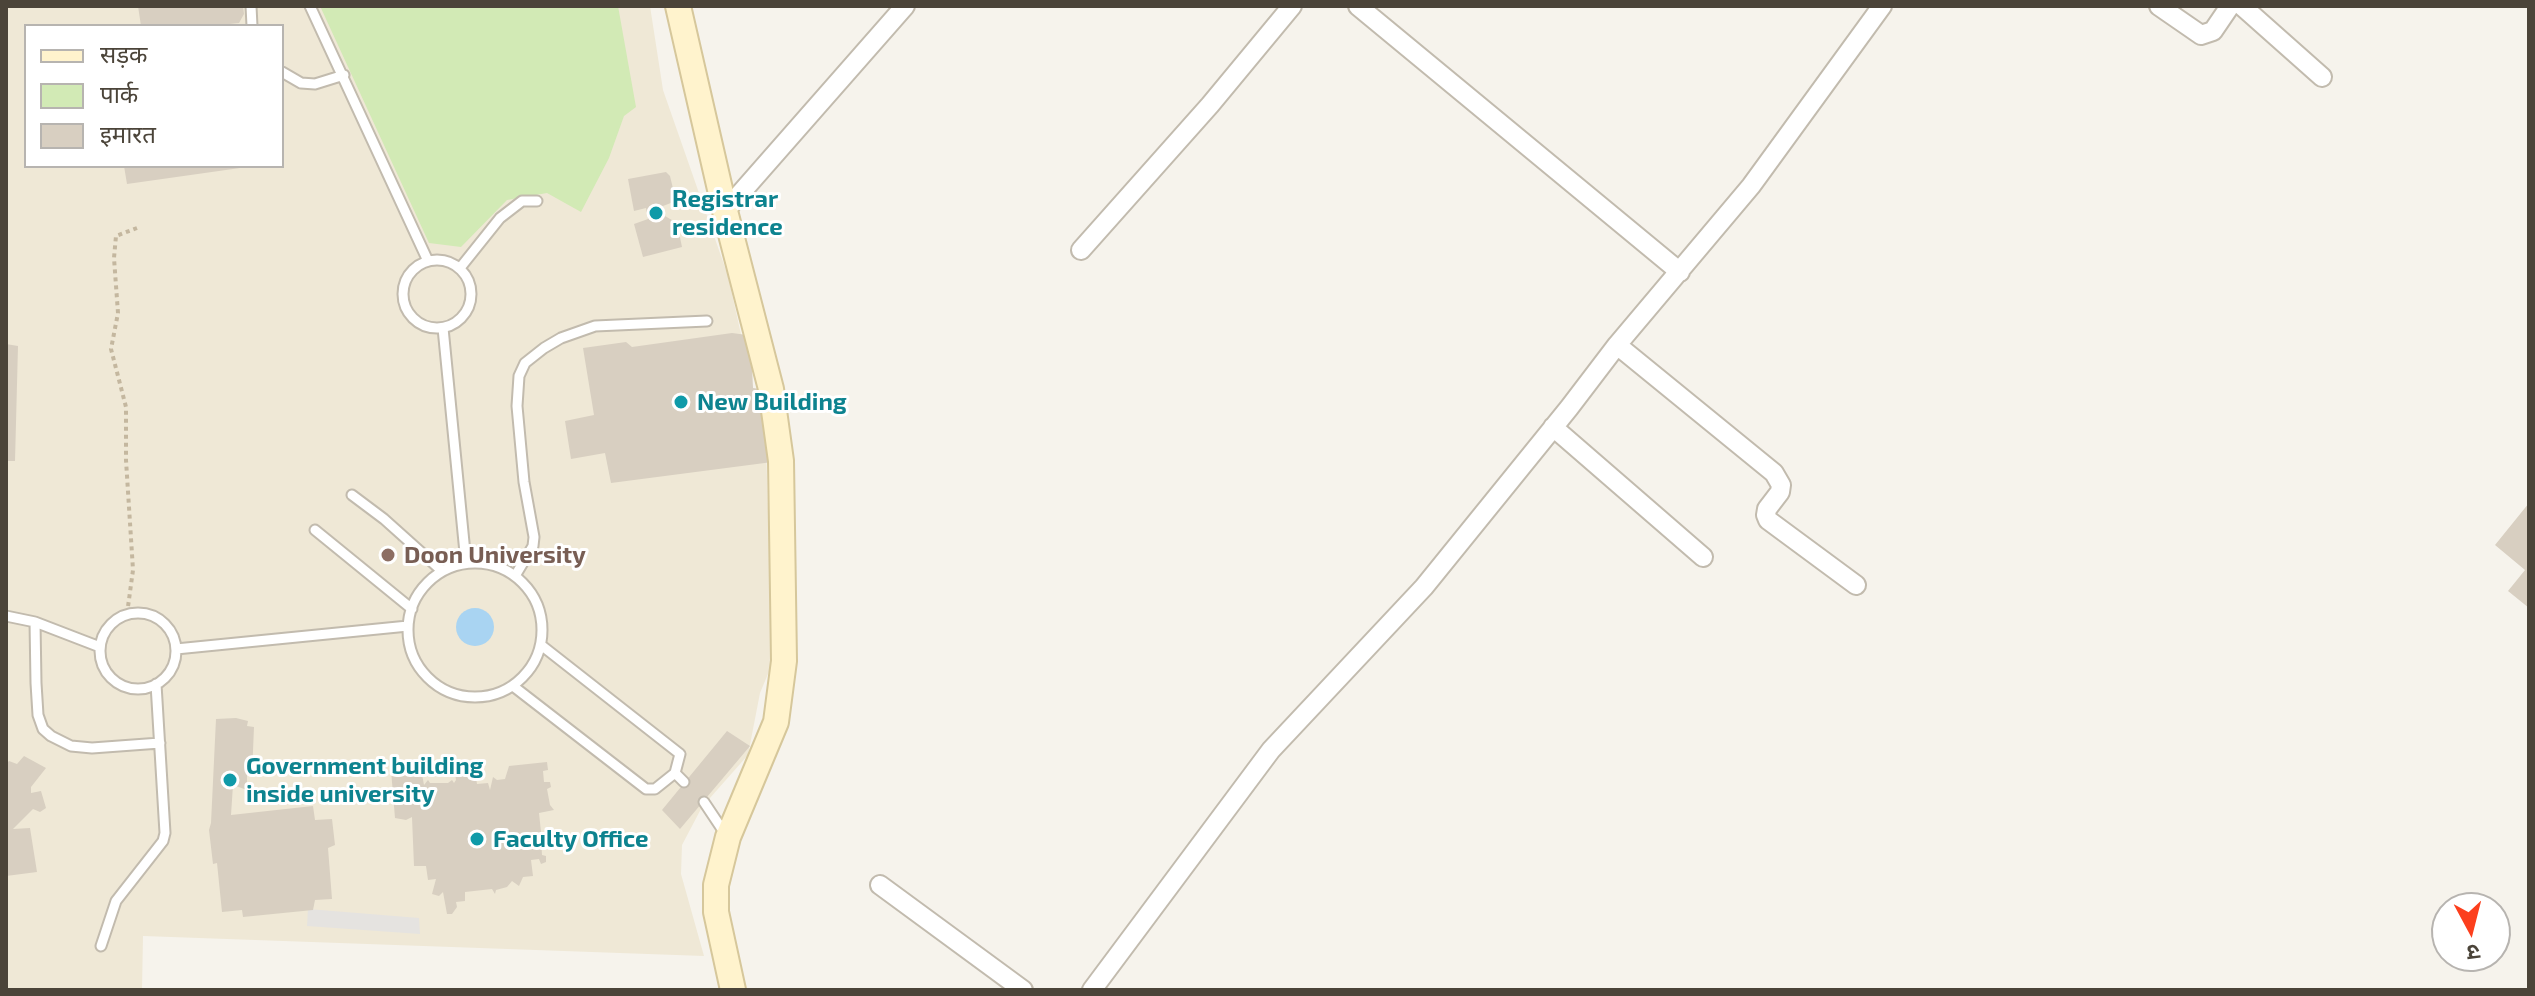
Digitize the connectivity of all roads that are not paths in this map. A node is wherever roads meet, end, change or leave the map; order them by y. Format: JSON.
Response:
{"nodes":[{"id":1,"x":310,"y":6,"type":"edge"},
{"id":2,"x":678,"y":6,"type":"edge"},
{"id":3,"x":905,"y":6,"type":"edge"},
{"id":4,"x":1292,"y":6,"type":"edge"},
{"id":5,"x":1358,"y":6,"type":"edge"},
{"id":6,"x":1882,"y":6,"type":"edge"},
{"id":7,"x":2159,"y":6,"type":"edge"},
{"id":8,"x":2230,"y":6,"type":"edge"},
{"id":9,"x":2242,"y":6,"type":"edge"},
{"id":10,"x":284,"y":73,"type":"edge"},
{"id":11,"x":344,"y":75,"type":"junction"},
{"id":12,"x":2322,"y":77,"type":"dead end"},
{"id":13,"x":537,"y":201,"type":"dead end"},
{"id":14,"x":725,"y":211,"type":"junction"},
{"id":15,"x":1081,"y":250,"type":"dead end"},
{"id":16,"x":428,"y":261,"type":"junction"},
{"id":17,"x":460,"y":268,"type":"junction"},
{"id":18,"x":1680,"y":272,"type":"junction"},
{"id":19,"x":707,"y":321,"type":"dead end"},
{"id":20,"x":443,"y":328,"type":"junction"},
{"id":21,"x":1617,"y":345,"type":"junction"},
{"id":22,"x":1553,"y":427,"type":"junction"},
{"id":23,"x":352,"y":495,"type":"dead end"},
{"id":24,"x":315,"y":530,"type":"dead end"},
{"id":25,"x":1703,"y":557,"type":"dead end"},
{"id":26,"x":466,"y":563,"type":"junction"},
{"id":27,"x":442,"y":571,"type":"junction"},
{"id":28,"x":515,"y":576,"type":"junction"},
{"id":29,"x":1856,"y":585,"type":"dead end"},
{"id":30,"x":412,"y":609,"type":"junction"},
{"id":31,"x":6,"y":616,"type":"edge"},
{"id":32,"x":35,"y":622,"type":"junction"},
{"id":33,"x":408,"y":626,"type":"junction"},
{"id":34,"x":541,"y":645,"type":"junction"},
{"id":35,"x":100,"y":647,"type":"junction"},
{"id":36,"x":176,"y":649,"type":"junction"},
{"id":37,"x":156,"y":684,"type":"junction"},
{"id":38,"x":513,"y":686,"type":"junction"},
{"id":39,"x":160,"y":743,"type":"junction"},
{"id":40,"x":675,"y":773,"type":"junction"},
{"id":41,"x":684,"y":782,"type":"dead end"},
{"id":42,"x":704,"y":802,"type":"dead end"},
{"id":43,"x":728,"y":837,"type":"junction"},
{"id":44,"x":880,"y":885,"type":"dead end"},
{"id":45,"x":101,"y":946,"type":"dead end"},
{"id":46,"x":733,"y":990,"type":"edge"},
{"id":47,"x":1023,"y":990,"type":"edge"},
{"id":48,"x":1092,"y":990,"type":"edge"}],
"edges":[{"from":1,"to":11,"type":"lane"},
{"from":2,"to":14,"type":"main road"},
{"from":3,"to":14,"type":"street"},
{"from":4,"to":15,"type":"street"},
{"from":5,"to":18,"type":"street"},
{"from":6,"to":18,"type":"street"},
{"from":7,"to":8,"type":"street"},
{"from":9,"to":12,"type":"street"},
{"from":10,"to":11,"type":"lane"},
{"from":11,"to":16,"type":"lane"},
{"from":13,"to":17,"type":"lane"},
{"from":14,"to":43,"type":"main road"},
{"from":16,"to":17,"type":"lane"},
{"from":16,"to":20,"type":"lane"},
{"from":17,"to":20,"type":"lane"},
{"from":18,"to":21,"type":"street"},
{"from":19,"to":28,"type":"lane"},
{"from":20,"to":26,"type":"lane"},
{"from":21,"to":22,"type":"street"},
{"from":21,"to":29,"type":"street"},
{"from":22,"to":25,"type":"street"},
{"from":22,"to":48,"type":"street"},
{"from":23,"to":27,"type":"lane"},
{"from":24,"to":30,"type":"lane"},
{"from":26,"to":27,"type":"lane"},
{"from":26,"to":28,"type":"lane"},
{"from":27,"to":30,"type":"lane"},
{"from":28,"to":34,"type":"lane"},
{"from":30,"to":33,"type":"lane"},
{"from":31,"to":32,"type":"lane"},
{"from":32,"to":35,"type":"lane"},
{"from":32,"to":39,"type":"lane"},
{"from":33,"to":36,"type":"lane"},
{"from":33,"to":38,"type":"lane"},
{"from":34,"to":38,"type":"lane"},
{"from":34,"to":40,"type":"lane"},
{"from":35,"to":36,"type":"lane"},
{"from":35,"to":37,"type":"lane"},
{"from":36,"to":37,"type":"lane"},
{"from":37,"to":39,"type":"lane"},
{"from":38,"to":40,"type":"lane"},
{"from":39,"to":45,"type":"lane"},
{"from":40,"to":41,"type":"lane"},
{"from":42,"to":43,"type":"lane"},
{"from":43,"to":46,"type":"main road"},
{"from":44,"to":47,"type":"street"}]}
